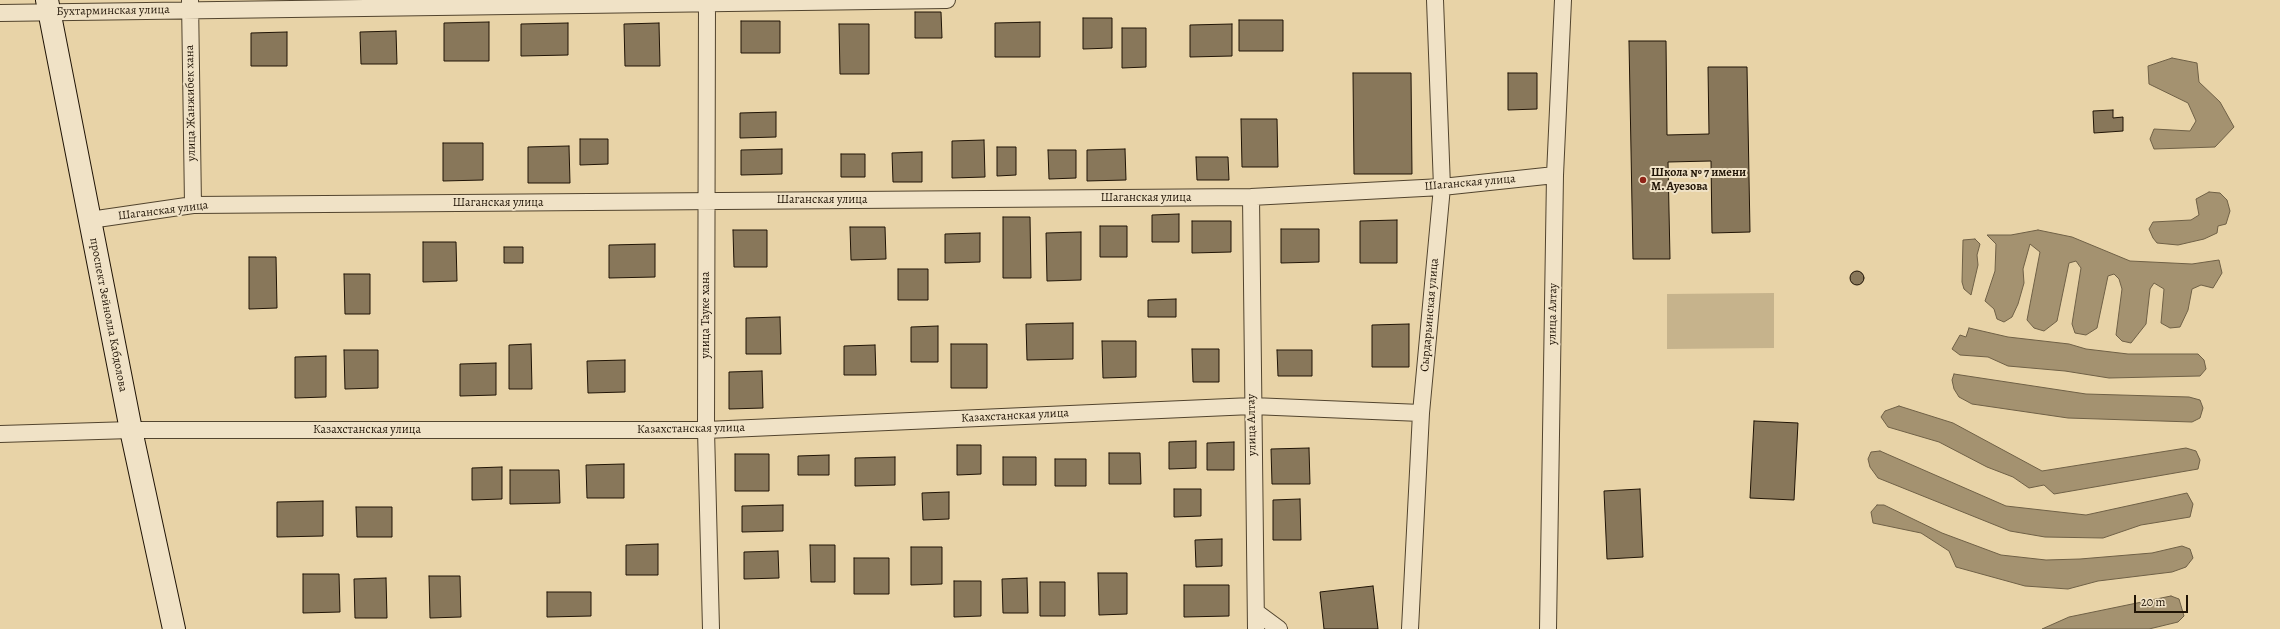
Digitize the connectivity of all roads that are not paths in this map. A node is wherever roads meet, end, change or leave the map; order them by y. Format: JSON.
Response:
{"nodes":[{"id":1,"x":946,"y":0,"type":"edge"},
{"id":2,"x":1435,"y":0,"type":"edge"},
{"id":3,"x":1563,"y":0,"type":"edge"},
{"id":4,"x":707,"y":2,"type":"edge"},
{"id":5,"x":190,"y":5,"type":"edge"},
{"id":6,"x":49,"y":6,"type":"edge"},
{"id":7,"x":0,"y":13,"type":"edge"},
{"id":8,"x":1555,"y":175,"type":"junction"},
{"id":9,"x":1442,"y":187,"type":"junction"},
{"id":10,"x":1251,"y":197,"type":"junction"},
{"id":11,"x":706,"y":201,"type":"junction"},
{"id":12,"x":193,"y":205,"type":"junction"},
{"id":13,"x":90,"y":220,"type":"junction"},
{"id":14,"x":1252,"y":406,"type":"junction"},
{"id":15,"x":1421,"y":413,"type":"junction"},
{"id":16,"x":131,"y":430,"type":"junction"},
{"id":17,"x":706,"y":430,"type":"junction"},
{"id":18,"x":0,"y":434,"type":"edge"},
{"id":19,"x":1256,"y":612,"type":"junction"},
{"id":20,"x":174,"y":629,"type":"edge"},
{"id":21,"x":711,"y":629,"type":"edge"},
{"id":22,"x":1256,"y":629,"type":"edge"},
{"id":23,"x":1279,"y":629,"type":"edge"},
{"id":24,"x":1410,"y":629,"type":"edge"},
{"id":25,"x":1548,"y":629,"type":"edge"}],
"edges":[{"from":1,"to":4,"type":"street","name":"Бухтарминская улица"},
{"from":2,"to":9,"type":"street","name":"Сырдарьинская улица"},
{"from":3,"to":8,"type":"street","name":"улица Алтау"},
{"from":4,"to":5,"type":"street","name":"Бухтарминская улица"},
{"from":4,"to":11,"type":"street","name":"улица Тауке хана"},
{"from":5,"to":6,"type":"street","name":"Бухтарминская улица"},
{"from":5,"to":12,"type":"street","name":"улица Жанжибек хана"},
{"from":6,"to":7,"type":"street","name":"Бухтарминская улица"},
{"from":6,"to":13,"type":"main road","name":"проспект Зейнолла Кабдолова"},
{"from":8,"to":9,"type":"street","name":"Шаганская улица"},
{"from":8,"to":25,"type":"street","name":"улица Алтау"},
{"from":9,"to":10,"type":"street","name":"Шаганская улица"},
{"from":9,"to":15,"type":"street","name":"Сырдарьинская улица"},
{"from":10,"to":11,"type":"street","name":"Шаганская улица"},
{"from":10,"to":14,"type":"street","name":"улица Алтау"},
{"from":11,"to":12,"type":"street","name":"Шаганская улица"},
{"from":11,"to":17,"type":"street","name":"улица Тауке хана"},
{"from":12,"to":13,"type":"street","name":"Шаганская улица"},
{"from":13,"to":16,"type":"main road","name":"проспект Зейнолла Кабдолова"},
{"from":14,"to":15,"type":"street","name":"Казахстанская улица"},
{"from":14,"to":17,"type":"street","name":"Казахстанская улица"},
{"from":14,"to":19,"type":"street","name":"улица Алтау"},
{"from":15,"to":24,"type":"street","name":"Сырдарьинская улица"},
{"from":16,"to":17,"type":"street","name":"Казахстанская улица"},
{"from":16,"to":18,"type":"street","name":"Казахстанская улица"},
{"from":16,"to":20,"type":"main road","name":"проспект Зейнолла Кабдолова"},
{"from":17,"to":21,"type":"street","name":"улица Тауке хана"},
{"from":19,"to":22,"type":"street","name":"улица Алтау"},
{"from":19,"to":23,"type":"street"}]}
